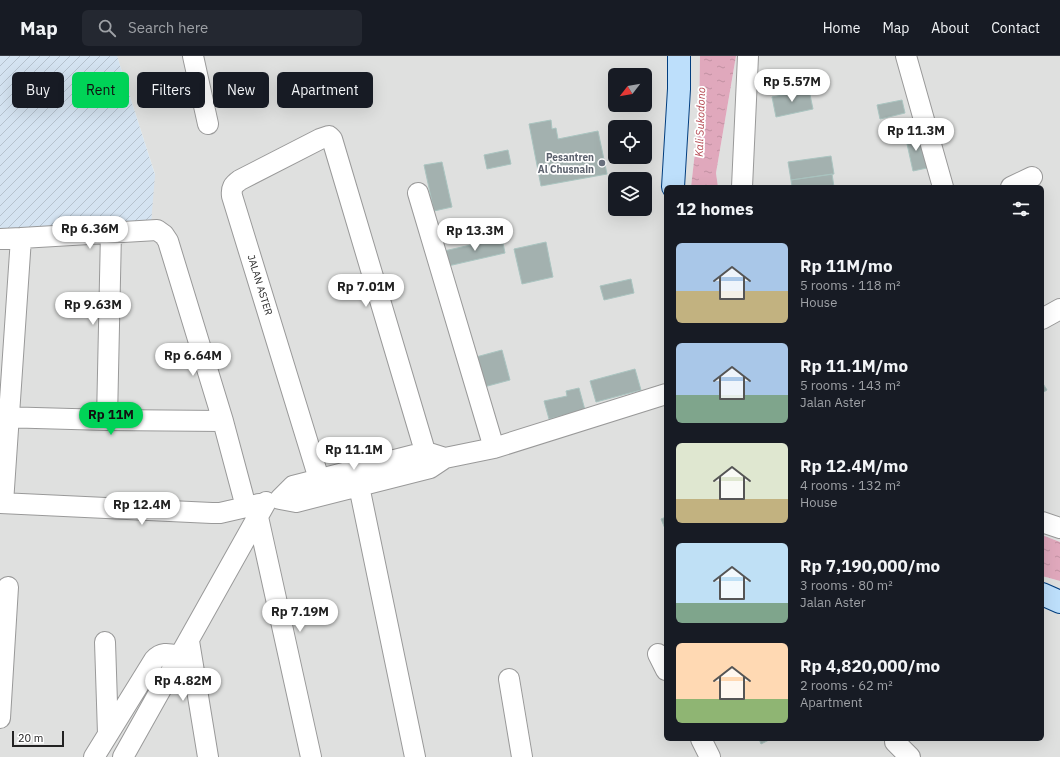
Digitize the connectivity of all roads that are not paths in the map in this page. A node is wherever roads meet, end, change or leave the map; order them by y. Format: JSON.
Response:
{"nodes":[{"id":1,"x":193,"y":56,"type":"edge"},
{"id":2,"x":679,"y":56,"type":"edge"},
{"id":3,"x":748,"y":56,"type":"edge"},
{"id":4,"x":906,"y":56,"type":"edge"},
{"id":5,"x":208,"y":124,"type":"dead end"},
{"id":6,"x":1032,"y":177,"type":"dead end"},
{"id":7,"x":673,"y":185,"type":"edge"},
{"id":8,"x":742,"y":185,"type":"edge"},
{"id":9,"x":942,"y":185,"type":"edge"},
{"id":10,"x":1015,"y":185,"type":"edge"},
{"id":11,"x":418,"y":193,"type":"dead end"},
{"id":12,"x":111,"y":232,"type":"junction"},
{"id":13,"x":21,"y":238,"type":"junction"},
{"id":14,"x":0,"y":239,"type":"edge"},
{"id":15,"x":1060,"y":308,"type":"edge"},
{"id":16,"x":1044,"y":318,"type":"edge"},
{"id":17,"x":664,"y":395,"type":"edge"},
{"id":18,"x":5,"y":418,"type":"edge"},
{"id":19,"x":107,"y":420,"type":"junction"},
{"id":20,"x":223,"y":421,"type":"junction"},
{"id":21,"x":494,"y":448,"type":"junction"},
{"id":22,"x":427,"y":461,"type":"junction"},
{"id":23,"x":319,"y":479,"type":"junction"},
{"id":24,"x":359,"y":486,"type":"junction"},
{"id":25,"x":2,"y":503,"type":"edge"},
{"id":26,"x":262,"y":506,"type":"junction"},
{"id":27,"x":1044,"y":523,"type":"edge"},
{"id":28,"x":1060,"y":528,"type":"edge"},
{"id":29,"x":8,"y":587,"type":"dead end"},
{"id":30,"x":1044,"y":595,"type":"edge"},
{"id":31,"x":1060,"y":602,"type":"edge"},
{"id":32,"x":105,"y":642,"type":"dead end"},
{"id":33,"x":185,"y":648,"type":"junction"},
{"id":34,"x":509,"y":679,"type":"dead end"},
{"id":35,"x":0,"y":718,"type":"edge"},
{"id":36,"x":108,"y":734,"type":"junction"},
{"id":37,"x":702,"y":741,"type":"edge"},
{"id":38,"x":896,"y":742,"type":"dead end"},
{"id":39,"x":94,"y":757,"type":"edge"},
{"id":40,"x":123,"y":757,"type":"edge"},
{"id":41,"x":208,"y":757,"type":"edge"},
{"id":42,"x":311,"y":757,"type":"edge"},
{"id":43,"x":415,"y":757,"type":"edge"},
{"id":44,"x":522,"y":757,"type":"edge"},
{"id":45,"x":710,"y":757,"type":"edge"},
{"id":46,"x":910,"y":757,"type":"edge"}],
"edges":[{"from":1,"to":5,"type":"street"},
{"from":2,"to":7,"type":"main road"},
{"from":3,"to":8,"type":"street"},
{"from":4,"to":9,"type":"street"},
{"from":6,"to":10,"type":"street"},
{"from":11,"to":21,"type":"street"},
{"from":12,"to":13,"type":"street"},
{"from":12,"to":19,"type":"street"},
{"from":12,"to":20,"type":"street"},
{"from":13,"to":14,"type":"street"},
{"from":13,"to":18,"type":"street"},
{"from":15,"to":16,"type":"street"},
{"from":17,"to":21,"type":"street"},
{"from":18,"to":19,"type":"street"},
{"from":18,"to":25,"type":"street"},
{"from":19,"to":20,"type":"street"},
{"from":20,"to":26,"type":"street"},
{"from":21,"to":22,"type":"street"},
{"from":22,"to":23,"type":"street"},
{"from":22,"to":23,"type":"street","name":"JALAN ASTER"},
{"from":22,"to":24,"type":"street"},
{"from":23,"to":26,"type":"street"},
{"from":24,"to":26,"type":"street"},
{"from":24,"to":43,"type":"street"},
{"from":25,"to":26,"type":"street"},
{"from":26,"to":33,"type":"street"},
{"from":26,"to":42,"type":"street"},
{"from":27,"to":28,"type":"street"},
{"from":29,"to":35,"type":"street"},
{"from":30,"to":31,"type":"main road"},
{"from":32,"to":36,"type":"street"},
{"from":33,"to":36,"type":"street"},
{"from":33,"to":40,"type":"street"},
{"from":33,"to":41,"type":"street"},
{"from":34,"to":44,"type":"street"},
{"from":36,"to":39,"type":"street"},
{"from":37,"to":45,"type":"street"},
{"from":38,"to":46,"type":"street"}]}
